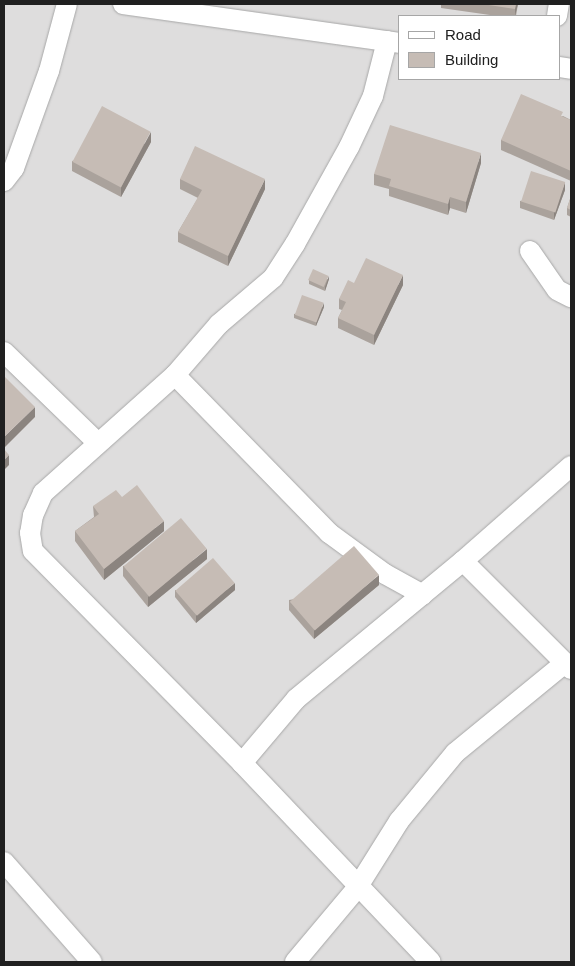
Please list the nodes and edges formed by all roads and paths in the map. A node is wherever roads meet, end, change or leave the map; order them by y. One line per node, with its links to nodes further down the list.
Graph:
1 (67, 4): 4 (street)
2 (123, 4): 3 (street)
3 (393, 42): 8 (street)
4 (4, 181)
5 (530, 251): 6 (street)
6 (571, 297)
7 (4, 352): 9 (street)
8 (175, 374): 9 (street); 12 (street)
9 (98, 443): 14 (street)
10 (571, 466): 11 (street)
11 (463, 561): 12 (street); 13 (street)
12 (423, 595): 14 (street)
13 (568, 666): 16 (street)
14 (242, 763): 16 (street)
15 (4, 862): 17 (street)
16 (357, 888): 18 (street); 19 (street)
17 (92, 962)
18 (295, 962)
19 (431, 962)

